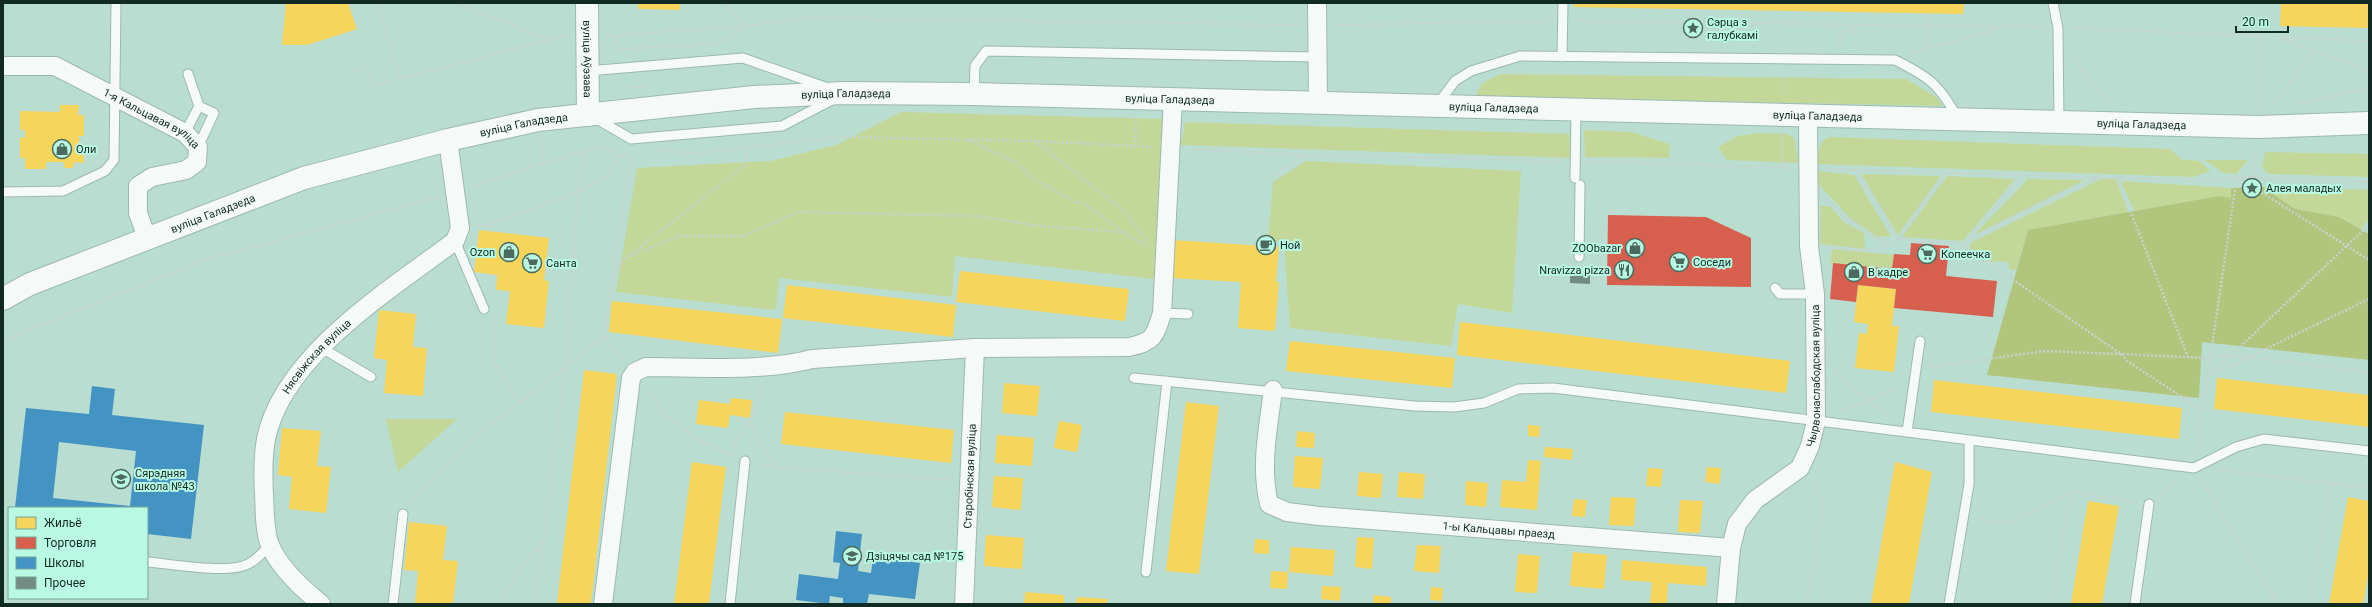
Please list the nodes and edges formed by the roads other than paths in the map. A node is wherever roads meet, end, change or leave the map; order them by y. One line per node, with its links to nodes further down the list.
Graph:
1 (116, 3): 13 (lane)
2 (587, 3): 9 (main road, вуліца Аўэзава)
3 (1317, 3): 6 (street)
4 (1563, 3): 7 (lane)
5 (2053, 3): 22 (lane)
6 (1318, 57): 12 (lane); 15 (street)
7 (1562, 57): 17 (lane); 21 (lane)
8 (3, 66): 13 (street, 1-я Кальцавая вуліца)
9 (587, 71): 11 (lane); 19 (main road, вуліца Аўэзава)
10 (188, 74): 16 (lane)
11 (843, 93): 12 (main road, вуліца Галадзеда); 19 (main road, вуліца Галадзеда); 19 (lane)
12 (974, 94): 14 (main road, вуліца Галадзеда)
13 (114, 97): 24 (street, 1-я Кальцавая вуліца); 27 (lane)
14 (1173, 99): 15 (main road, вуліца Галадзеда); 35 (street)
15 (1318, 103): 17 (main road, вуліца Галадзеда)
16 (199, 106): 24 (lane); 26 (lane)
17 (1436, 107): 18 (main road, вуліца Галадзеда)
18 (1576, 110): 20 (main road, вуліца Галадзеда); 30 (lane)
19 (588, 115): 25 (main road, вуліца Галадзеда)
20 (1808, 116): 21 (main road, вуліца Галадзеда); 32 (street, Чырвонаслабодская вуліца)
21 (1959, 119): 22 (main road, вуліца Галадзеда)
22 (2059, 122): 23 (main road, вуліца Галадзеда)
23 (2369, 123)
24 (185, 133): 26 (street, 1-я Кальцавая вуліца)
25 (448, 140): 28 (street); 29 (main road, вуліца Галадзеда)
26 (198, 147): 29 (street, 1-я Кальцавая вуліца)
27 (3, 192)
28 (458, 235): 34 (lane); 38 (street, Нясвіжская вуліца)
29 (147, 238): 33 (main road, вуліца Галадзеда)
30 (1579, 257)
31 (1775, 288): 32 (lane)
32 (1815, 294): 44 (street, Чырвонаслабодская вуліца)
33 (3, 299)
34 (484, 309)
35 (1162, 312): 36 (lane); 39 (street)
36 (1188, 314)
37 (1920, 341): 45 (lane)
38 (320, 347): 40 (lane); 51 (street, Нясвіжская вуліца)
39 (975, 348): 57 (street); 59 (street, Старобінская вуліца)
40 (371, 377)
41 (1134, 378): 42 (lane)
42 (1167, 381): 43 (lane); 54 (lane)
43 (1273, 390): 44 (lane); 52 (street, 1-ы Кальцавы праезд)
44 (1816, 421): 45 (lane); 52 (street, Чырвонаслабодская вуліца)
45 (1907, 432): 46 (lane)
46 (1969, 440): 47 (lane); 61 (lane)
47 (2369, 451)
48 (745, 461): 58 (lane)
49 (2149, 504): 62 (lane)
50 (403, 514): 56 (lane)
51 (270, 545): 53 (lane); 55 (street, Нясвіжская вуліца)
52 (1731, 548): 60 (street)
53 (148, 562)
54 (1146, 572)
55 (321, 604)
56 (393, 604)
57 (603, 604)
58 (730, 604)
59 (964, 604)
60 (1726, 604)
61 (1949, 604)
62 (2135, 604)

